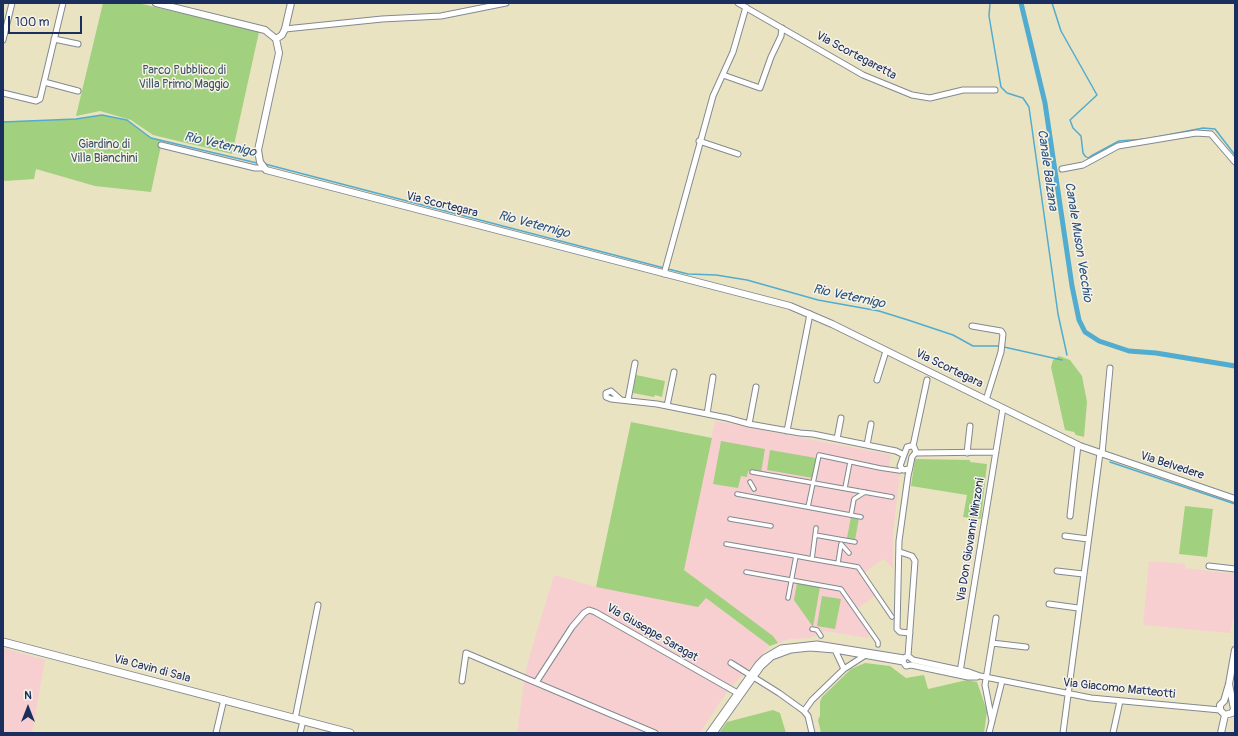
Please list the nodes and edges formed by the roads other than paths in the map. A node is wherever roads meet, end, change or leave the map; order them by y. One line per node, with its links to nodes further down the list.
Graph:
1 (12, 3): 12 (street)
2 (63, 3): 10 (street)
3 (156, 3): 11 (street)
4 (291, 3): 9 (street)
5 (506, 3): 9 (street)
6 (738, 3): 7 (street, Via Scortegaretta)
7 (746, 7): 8 (street, Via Scortegaretta); 14 (street)
8 (782, 28): 14 (street); 16 (street, Via Scortegaretta)
9 (285, 29): 11 (street)
10 (54, 39): 13 (street); 15 (street)
11 (276, 39): 23 (street)
12 (3, 40)
13 (78, 44)
14 (723, 75): 19 (street)
15 (44, 82): 17 (street); 18 (street)
16 (995, 90)
17 (78, 91)
18 (3, 93)
19 (700, 142): 21 (street); 25 (street)
20 (161, 145): 23 (street, Via Scortegara)
21 (738, 154)
22 (1235, 162): 24 (street)
23 (261, 164): 25 (street, Via Scortegara)
24 (1062, 169)
25 (664, 274): 26 (street, Via Scortegara)
26 (810, 314): 28 (street, Via Scortegara); 46 (street)
27 (972, 326): 38 (street)
28 (886, 351): 33 (street); 38 (street, Via Scortegara)
29 (635, 363): 37 (street)
30 (1110, 368): 56 (street)
31 (674, 372): 39 (street)
32 (713, 377): 41 (street)
33 (877, 380)
34 (927, 380): 50 (street)
35 (756, 387): 43 (street)
36 (620, 399): 37 (street)
37 (628, 400): 39 (street)
38 (986, 400): 40 (street, Via Scortegara)
39 (667, 406): 41 (street)
40 (1003, 408): 49 (street, Via Scortegara); 53 (street, Via Don Giovanni Minzoni)
41 (707, 414): 43 (street)
42 (841, 418): 47 (street)
43 (749, 424): 46 (street)
44 (871, 424): 48 (street)
45 (970, 426): 55 (street)
46 (787, 431): 47 (street)
47 (837, 439): 48 (street)
48 (867, 445): 52 (street)
49 (1078, 445): 56 (street, Via Scortegara); 73 (street)
50 (913, 446): 51 (street); 54 (street)
51 (906, 449): 52 (street); 57 (street)
52 (896, 451): 57 (street)
53 (996, 452): 55 (street); 113 (street, Via Don Giovanni Minzoni)
54 (915, 453): 55 (street); 59 (street)
55 (967, 453)
56 (1101, 453): 70 (street, Via Belvedere); 80 (street)
57 (904, 455): 60 (street)
58 (850, 462): 60 (street); 64 (street); 65 (street)
59 (910, 469): 60 (street); 62 (street)
60 (902, 470): 62 (street)
61 (752, 472): 64 (street)
62 (908, 476): 83 (street)
63 (750, 482): 66 (street)
64 (812, 483): 65 (street); 71 (street)
65 (845, 488): 67 (street)
66 (754, 489)
67 (865, 492): 69 (street); 72 (street)
68 (737, 494): 71 (street)
69 (892, 497)
70 (1235, 498)
71 (808, 507): 72 (street)
72 (851, 515): 74 (street)
73 (1070, 516)
74 (861, 517)
75 (730, 519): 76 (street)
76 (771, 526)
77 (816, 528): 78 (street)
78 (815, 535): 81 (street); 86 (street)
79 (1065, 536): 80 (street)
80 (1088, 539): 92 (street)
81 (856, 542)
82 (726, 544): 85 (street)
83 (900, 552): 101 (street); 101 (street)
84 (849, 554): 87 (street)
85 (796, 556): 86 (street); 93 (street)
86 (812, 559): 87 (street)
87 (838, 563): 98 (street)
88 (1208, 566): 89 (street)
89 (1235, 569)
90 (1056, 571): 92 (street)
91 (746, 572): 93 (street)
92 (1083, 574): 97 (street)
93 (791, 580): 94 (street); 105 (street)
94 (788, 598)
95 (1049, 604): 97 (street)
96 (318, 606): 128 (street)
97 (1078, 608): 121 (street)
98 (892, 617)
99 (996, 618): 104 (street)
100 (812, 629): 102 (street)
101 (910, 633): 110 (street)
102 (821, 636)
103 (3, 642): 122 (main road, Via Cavin di Sala)
104 (992, 643): 106 (street); 115 (street)
105 (878, 645)
106 (1026, 647)
107 (835, 650): 109 (street, Via Giacomo Matteotti); 112 (street); 114 (street, Via Giacomo Matteotti)
108 (1235, 650): 119 (street)
109 (865, 655): 110 (street, Via Giacomo Matteotti); 112 (street)
110 (908, 660): 113 (street, Via Giacomo Matteotti); 114 (street, Via Giacomo Matteotti)
111 (731, 663): 114 (street)
112 (844, 669): 126 (street)
113 (960, 672): 115 (street, Via Giacomo Matteotti)
114 (751, 675): 120 (street, Via Giacomo Matteotti); 126 (street)
115 (983, 677): 118 (street, Via Giacomo Matteotti); 130 (street)
116 (462, 681): 117 (street)
117 (536, 681): 120 (street, Via Giuseppe Saragat); 134 (street)
118 (1002, 681): 121 (street, Via Giacomo Matteotti); 130 (street)
119 (1230, 684): 124 (street); 125 (street)
120 (739, 694): 135 (street, Via Giacomo Matteotti); 136 (street, Via Giacomo Matteotti)
121 (1067, 695): 123 (street, Via Giacomo Matteotti); 139 (street)
122 (224, 699): 128 (main road, Via Cavin di Sala); 131 (street)
123 (1120, 701): 125 (street, Via Giacomo Matteotti); 140 (street)
124 (1234, 705): 125 (street); 127 (street)
125 (1222, 708): 127 (street); 141 (street)
126 (804, 711): 137 (street)
127 (1233, 713)
128 (296, 719): 129 (main road, Via Cavin di Sala)
129 (303, 721): 132 (street); 133 (main road, Via Cavin di Sala)
130 (992, 721): 138 (street)
131 (216, 733)
132 (300, 733)
133 (350, 733)
134 (655, 733)
135 (709, 733)
136 (714, 733)
137 (812, 733)
138 (989, 733)
139 (1063, 733)
140 (1114, 733)
141 (1222, 733)

